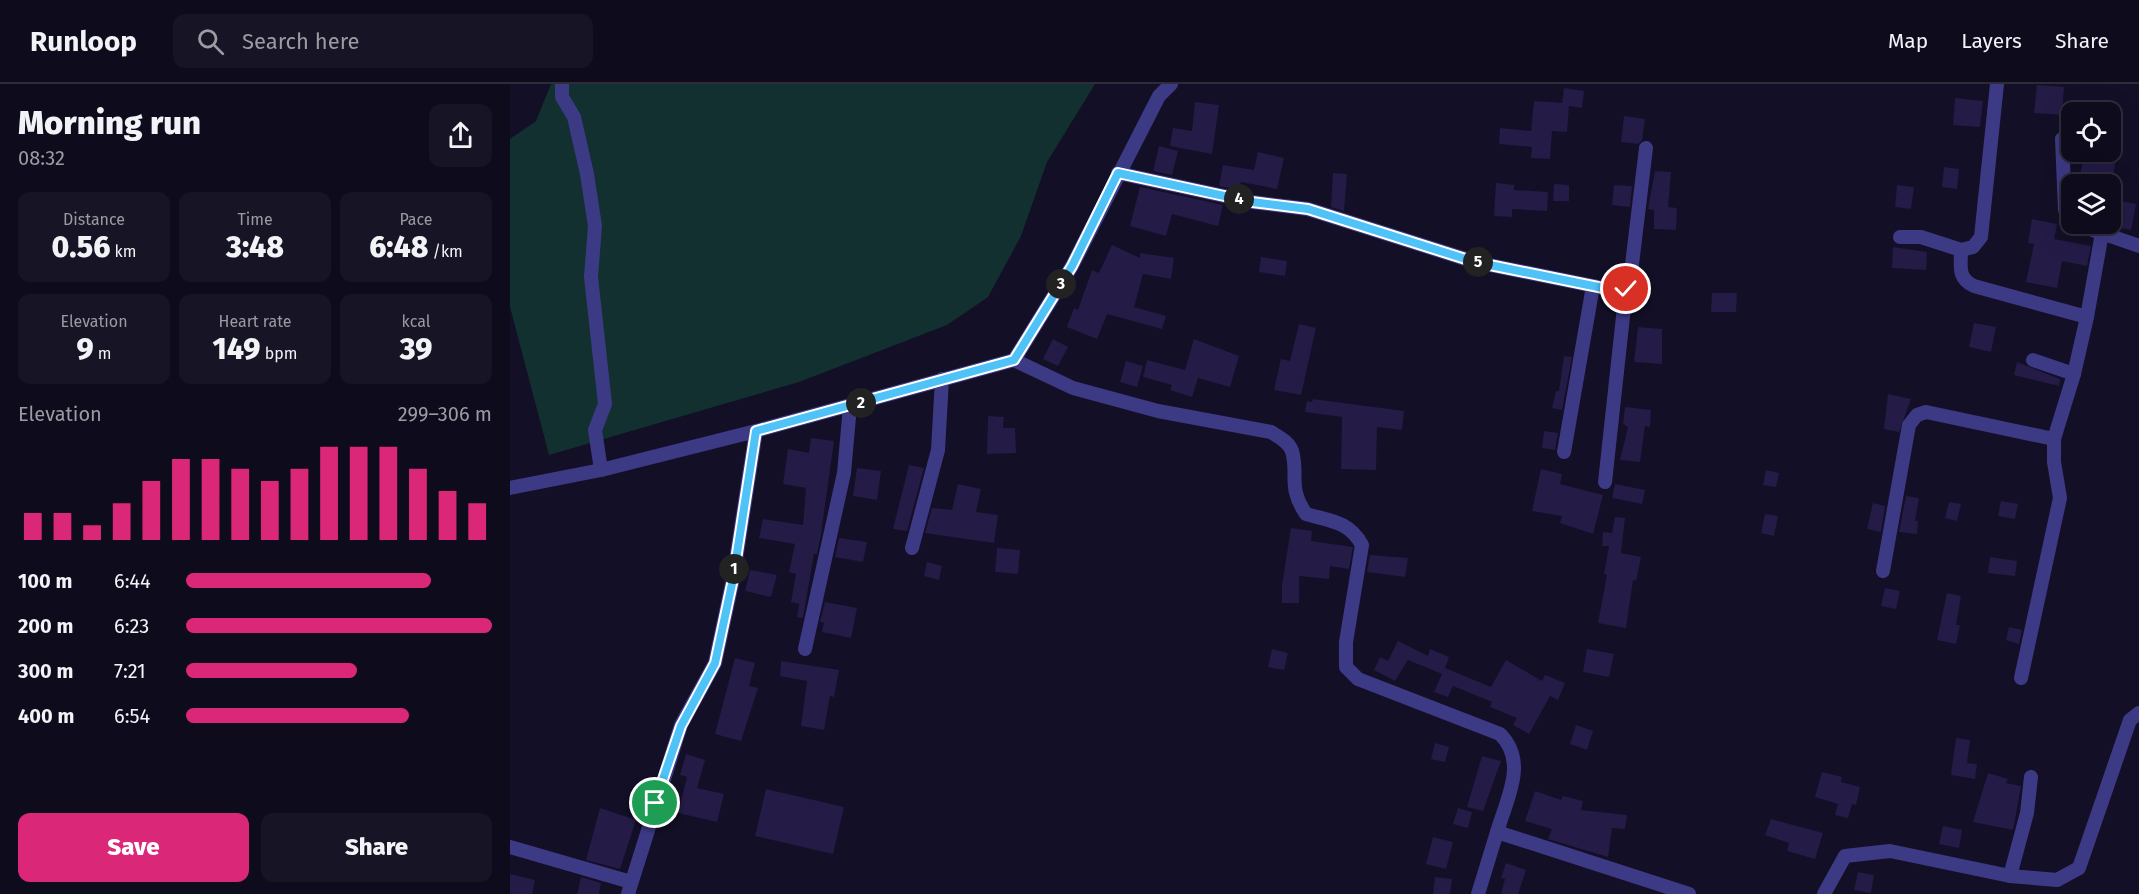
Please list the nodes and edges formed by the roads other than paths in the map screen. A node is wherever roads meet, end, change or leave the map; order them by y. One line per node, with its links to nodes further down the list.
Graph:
1 (562, 84): 22 (street)
2 (1171, 84): 5 (street)
3 (1997, 84): 10 (street)
4 (1646, 148): 12 (street)
5 (1118, 173): 11 (street); 14 (street)
6 (2102, 234): 13 (street)
7 (2105, 234): 9 (street)
8 (1900, 237): 10 (street)
9 (2139, 246)
10 (1961, 250): 13 (street)
11 (1593, 286): 12 (street); 21 (street)
12 (1626, 289): 23 (street)
13 (2087, 317): 16 (street)
14 (1014, 360): 17 (street); 31 (street)
15 (2033, 360): 16 (street)
16 (2074, 374): 20 (street)
17 (942, 379): 18 (street); 25 (street)
18 (850, 406): 19 (street); 27 (street)
19 (756, 431): 22 (street); 34 (street)
20 (2054, 439): 26 (street); 28 (street)
21 (1564, 452)
22 (601, 470): 24 (street)
23 (1605, 482)
24 (510, 488)
25 (912, 548)
26 (1884, 571)
27 (805, 650)
28 (2021, 678)
29 (2139, 713): 33 (street)
30 (2031, 777): 33 (street)
31 (1497, 832): 35 (street); 36 (street)
32 (510, 847): 34 (street)
33 (2010, 876): 37 (street)
34 (629, 888)
35 (1478, 894)
36 (1689, 894)
37 (1824, 894)

